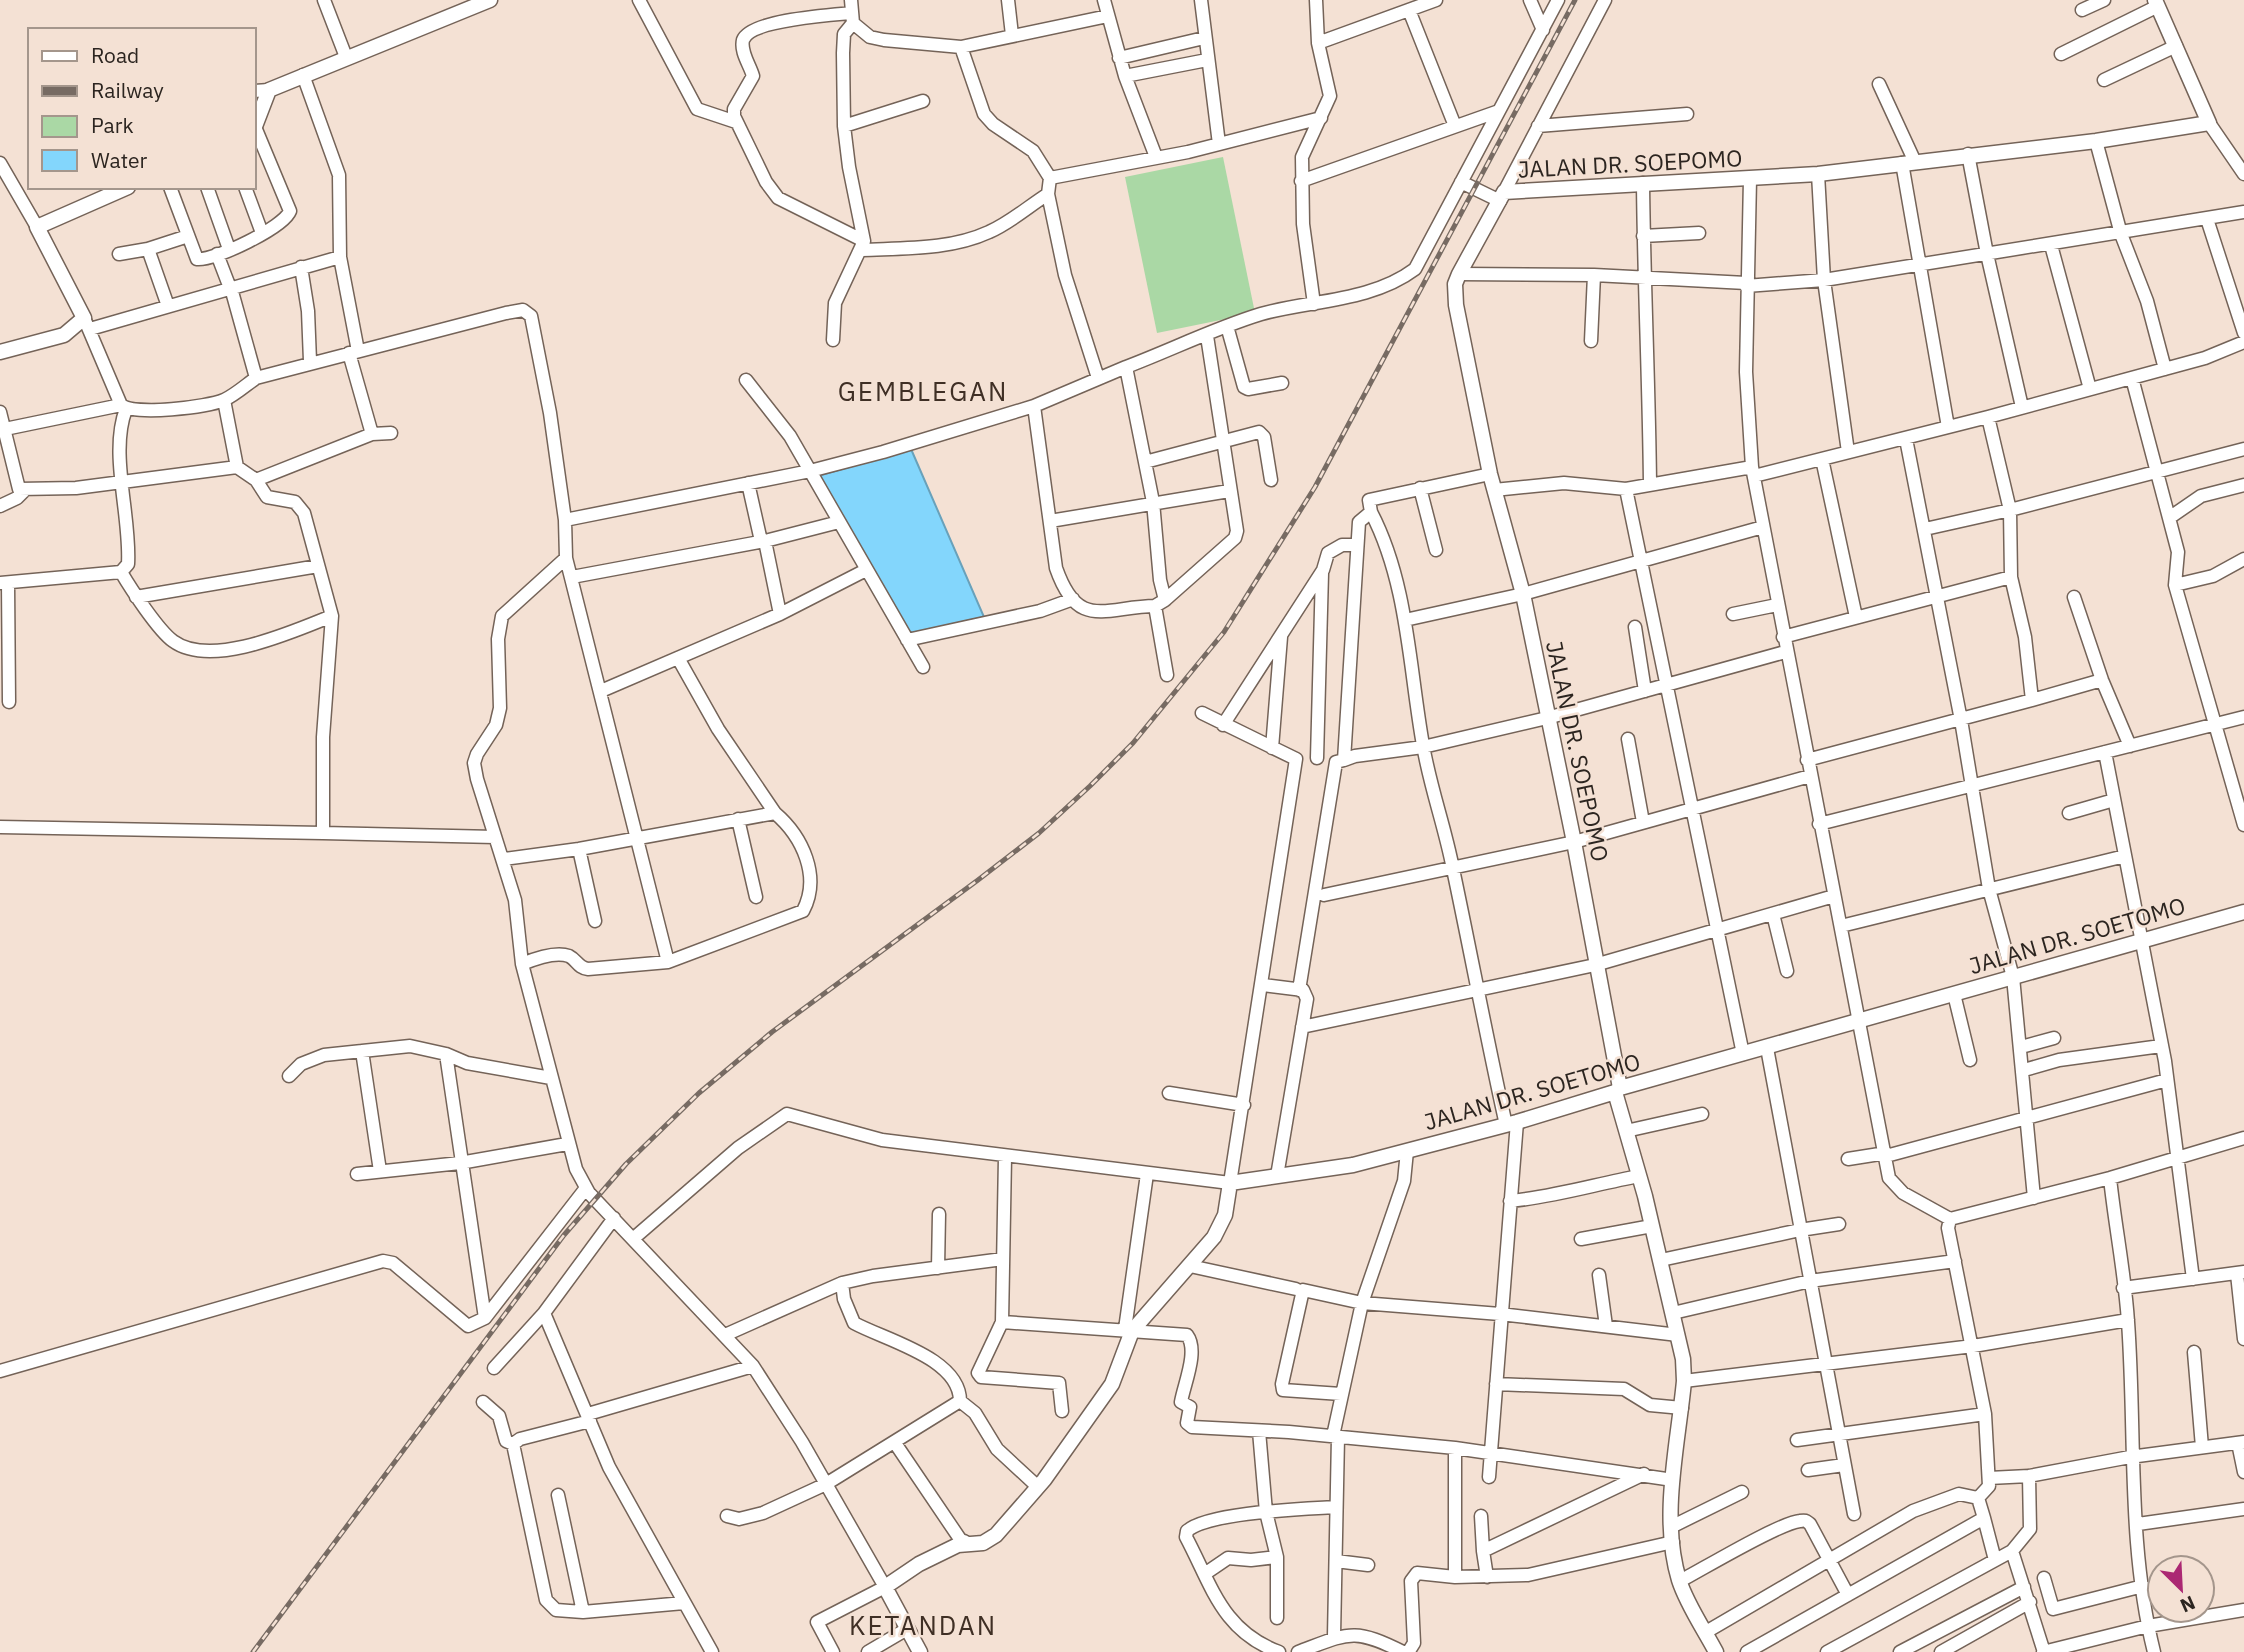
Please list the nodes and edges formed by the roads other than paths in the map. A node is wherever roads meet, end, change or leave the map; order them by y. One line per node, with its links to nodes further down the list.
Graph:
1 (324, 0): 25 (street)
2 (490, 0): 25 (street)
3 (639, 0): 38 (street)
4 (1008, 0): 19 (street)
5 (1104, 0): 17 (street)
6 (1201, 0): 20 (street)
7 (1316, 0): 21 (street)
8 (1436, 0): 14 (street)
9 (1530, 0): 18 (street)
10 (1558, 0): 18 (street)
11 (1605, 0): 41 (street)
12 (2104, 0): 15 (street)
13 (2157, 3): 22 (street); 24 (street)
14 (1409, 10): 21 (street); 40 (street)
15 (2082, 10)
16 (852, 12): 23 (street); 38 (street); 42 (street)
17 (1108, 16): 19 (street); 26 (street)
18 (1543, 30): 34 (street)
19 (1012, 35): 23 (street)
20 (1204, 38): 26 (street); 27 (street)
21 (1318, 43): 36 (street)
22 (2176, 46): 30 (street); 39 (street)
23 (961, 47): 52 (street)
24 (2062, 54)
25 (346, 57): 28 (street)
26 (1119, 58): 29 (street)
27 (1207, 60): 29 (street); 45 (street)
28 (303, 75): 32 (street); 77 (street)
29 (1125, 76): 47 (street)
30 (2105, 80)
31 (1879, 84): 48 (street)
32 (261, 90): 37 (street)
33 (923, 101): 42 (street)
34 (1499, 111): 40 (street); 55 (street)
35 (1687, 114): 41 (street)
36 (1321, 118): 45 (street); 54 (street)
37 (256, 122)
38 (736, 122): 72 (street)
39 (2210, 124): 44 (street, JALAN DR. SOEPOMO); 51 (street)
40 (1455, 126): 54 (street)
41 (1538, 126): 62 (street)
42 (845, 127): 72 (street)
43 (256, 130): 66 (street)
44 (2096, 141): 46 (street, JALAN DR. SOEPOMO); 68 (street)
45 (1219, 144): 47 (street)
46 (1968, 154): 48 (street, JALAN DR. SOEPOMO); 76 (street)
47 (1156, 157): 52 (street)
48 (1909, 162): 50 (street, JALAN DR. SOEPOMO); 78 (street)
49 (0, 163): 65 (street)
50 (1818, 174): 53 (street, JALAN DR. SOEPOMO); 83 (street)
51 (2244, 174)
52 (1050, 178): 61 (street)
53 (1750, 179): 56 (street, JALAN DR. SOEPOMO); 84 (street)
54 (1301, 181): 86 (street)
55 (1461, 182): 62 (street); 86 (street)
56 (1643, 183): 62 (street, JALAN DR. SOEPOMO); 70 (street)
57 (123, 189): 65 (street)
58 (171, 189): 69 (street)
59 (207, 189): 74 (street)
60 (246, 189): 66 (street)
61 (1048, 194): 72 (street); 101 (street)
62 (1502, 196): 80 (street, JALAN DR. SOEPOMO)
63 (2244, 212): 64 (street)
64 (2207, 219): 68 (street); 90 (street)
65 (37, 227): 89 (street)
66 (261, 233): 74 (street)
67 (1699, 233): 70 (street)
68 (2121, 234): 71 (street); 99 (street)
69 (188, 236): 73 (street); 74 (street)
70 (1643, 236): 82 (street)
71 (2051, 245): 76 (street); 105 (street)
72 (863, 246): 92 (street)
73 (148, 249): 75 (street); 87 (street)
74 (223, 252): 85 (street)
75 (119, 254)
76 (1987, 254): 78 (street); 109 (street)
77 (340, 257): 79 (street); 96 (street)
78 (1918, 265): 83 (street); 112 (street)
79 (301, 267): 85 (street); 97 (street)
80 (1459, 274): 81 (street); 125 (street, JALAN DR. SOEPOMO)
81 (1594, 275): 82 (street); 93 (street)
82 (1642, 277): 84 (street); 130 (street)
83 (1824, 280): 84 (street); 118 (street)
84 (1746, 285): 123 (street)
85 (231, 288): 87 (street); 100 (street)
86 (1314, 304): 88 (street)
87 (168, 306): 89 (street)
88 (1227, 326): 91 (street); 104 (street)
89 (89, 328): 95 (street); 108 (street)
90 (2244, 333)
91 (1207, 336): 98 (street); 116 (street)
92 (833, 340)
93 (1591, 341)
94 (2244, 342): 99 (street)
95 (0, 352)
96 (354, 352): 97 (street); 114 (street); 142 (street)
97 (310, 361): 100 (street)
98 (1126, 367): 101 (street); 120 (street)
99 (2165, 369): 102 (street)
100 (256, 378): 106 (street)
101 (1098, 378): 107 (street)
102 (2132, 378): 105 (street); 124 (street)
103 (746, 380): 122 (street)
104 (1282, 383)
105 (2090, 389): 109 (street)
106 (223, 400): 108 (street); 121 (street)
107 (1034, 406): 122 (street); 143 (street)
108 (124, 407): 111 (street); 128 (street)
109 (2022, 407): 110 (street)
110 (1987, 417): 112 (street); 139 (street)
111 (2, 422): 134 (street)
112 (1948, 427): 115 (street)
113 (391, 433): 114 (street)
114 (372, 434): 126 (street)
115 (1906, 439): 118 (street); 146 (street)
116 (1222, 442): 120 (street); 127 (street); 136 (street)
117 (2244, 449): 124 (street)
118 (1848, 452): 119 (street)
119 (1822, 459): 123 (street); 171 (street)
120 (1145, 462): 137 (street)
121 (237, 467): 126 (street); 128 (street)
122 (810, 471): 129 (street); 144 (street)
123 (1753, 471): 130 (street); 145 (street)
124 (2158, 472): 139 (street); 141 (street)
125 (1490, 474): 132 (street); 135 (street, JALAN DR. SOEPOMO)
126 (256, 480): 153 (street)
127 (1271, 480)
128 (123, 481): 134 (street); 156 (street)
129 (748, 483): 142 (street); 147 (street)
130 (1650, 484): 133 (street)
131 (2244, 485): 141 (street)
132 (1420, 488): 140 (street); 149 (street)
133 (1626, 489): 135 (street); 152 (street)
134 (25, 490): 138 (street)
135 (1494, 490): 161 (street, JALAN DR. SOEPOMO)
136 (1229, 491): 137 (street); 166 (street)
137 (1153, 502): 143 (street); 166 (street)
138 (0, 506)
139 (2010, 510): 146 (street); 158 (street)
140 (1371, 512): 148 (street); 172 (street)
141 (2169, 518): 160 (street)
142 (565, 520): 150 (street)
143 (1050, 521): 165 (street)
144 (839, 522): 147 (street); 154 (street)
145 (1763, 527): 152 (street); 167 (street)
146 (1925, 528): 162 (street)
147 (763, 541): 157 (street); 168 (street)
148 (1355, 545): 155 (street); 201 (street)
149 (1436, 550)
150 (566, 558): 157 (street); 214 (street)
151 (2244, 558): 160 (street)
152 (1643, 561): 161 (street); 182 (street)
153 (318, 566): 163 (street); 170 (street)
154 (866, 570): 168 (street); 176 (street)
155 (1322, 570): 174 (street); 198 (street)
156 (121, 572): 159 (street); 163 (street)
157 (572, 577): 183 (street)
158 (2011, 577): 162 (street); 185 (street)
159 (4, 583): 186 (street)
160 (2175, 585): 192 (street)
161 (1523, 594): 172 (street); 189 (street, JALAN DR. SOEPOMO)
162 (1938, 595): 171 (street); 190 (street)
163 (136, 597): 170 (street)
164 (2074, 597): 181 (street)
165 (1073, 600): 166 (street); 176 (street)
166 (1160, 603): 180 (street)
167 (1777, 605): 169 (street); 175 (street)
168 (780, 614): 178 (street)
169 (1733, 614)
170 (332, 616): 213 (street)
171 (1856, 617): 175 (street)
172 (1405, 620): 195 (street)
173 (1635, 627): 184 (street)
174 (1281, 635): 191 (street); 196 (street)
175 (1783, 636): 177 (street)
176 (907, 640): 179 (street)
177 (1785, 652): 182 (street); 200 (street)
178 (678, 658): 183 (street); 206 (street)
179 (923, 667)
180 (1167, 675)
181 (2102, 680): 185 (street); 194 (street)
182 (1667, 685): 184 (street); 205 (street)
183 (601, 691): 215 (street)
184 (1645, 691): 189 (street)
185 (2032, 700): 190 (street)
186 (9, 702)
187 (1202, 713): 191 (street)
188 (2244, 717): 192 (street)
189 (1547, 718): 195 (street); 216 (street, JALAN DR. SOEPOMO)
190 (1961, 720): 200 (street); 203 (street)
191 (1223, 725): 196 (street)
192 (2214, 725): 194 (street); 211 (street)
193 (1628, 739): 209 (street)
194 (2130, 746): 197 (street)
195 (1423, 747): 201 (street); 220 (street)
196 (1272, 748): 199 (street)
197 (2105, 752): 203 (street); 204 (street)
198 (1317, 758): 199 (street); 201 (street)
199 (1296, 759): 236 (street)
200 (1807, 760): 202 (street)
201 (1340, 761): 237 (street)
202 (1810, 776): 205 (street); 210 (street)
203 (1971, 785): 210 (street); 221 (street)
204 (2114, 800): 207 (street); 218 (street)
205 (1690, 808): 209 (street); 229 (street)
206 (775, 813): 208 (street); 231 (street)
207 (2069, 813)
208 (738, 819): 215 (street); 224 (street)
209 (1643, 822): 216 (street)
210 (1819, 824): 223 (street)
211 (2244, 825)
212 (0, 827): 213 (street)
213 (323, 833): 214 (street)
214 (495, 837): 219 (street)
215 (637, 839): 217 (street); 231 (street)
216 (1574, 842): 220 (street); 233 (street, JALAN DR. SOEPOMO)
217 (579, 849): 219 (street); 227 (street)
218 (2124, 856): 221 (street); 230 (street)
219 (503, 859): 232 (street)
220 (1453, 867): 222 (street); 238 (street)
221 (1989, 889): 228 (street); 235 (street)
222 (1324, 895)
223 (1834, 896): 226 (street); 228 (street)
224 (756, 897)
225 (2244, 912): 230 (street, JALAN DR. SOETOMO)
226 (1773, 914): 229 (street); 234 (street)
227 (595, 921)
228 (1842, 926): 240 (street)
229 (1717, 930): 233 (street); 248 (street)
230 (2140, 942): 235 (street, JALAN DR. SOETOMO); 243 (street)
231 (668, 961): 232 (street)
232 (522, 964): 252 (street)
233 (1595, 965): 238 (street); 254 (street, JALAN DR. SOEPOMO)
234 (1787, 971)
235 (2013, 977): 239 (street, JALAN DR. SOETOMO); 244 (street)
236 (1264, 985): 237 (street); 256 (street)
237 (1299, 990): 241 (street)
238 (1476, 993): 241 (street); 259 (street)
239 (1954, 994): 240 (street, JALAN DR. SOETOMO); 249 (street)
240 (1860, 1020): 245 (street, JALAN DR. SOETOMO); 264 (street)
241 (1302, 1027): 272 (street)
242 (2054, 1038): 244 (street)
243 (2161, 1046): 250 (street); 253 (street)
244 (2021, 1047): 250 (street)
245 (1767, 1048): 248 (street, JALAN DR. SOETOMO); 284 (street)
246 (362, 1051): 247 (street); 251 (street); 269 (street)
247 (446, 1054): 252 (street); 268 (street)
248 (1743, 1054): 254 (street, JALAN DR. SOETOMO)
249 (1970, 1060)
250 (2024, 1070): 258 (street)
251 (289, 1076)
252 (551, 1078): 262 (street)
253 (2167, 1080): 258 (street); 266 (street)
254 (1618, 1090): 259 (street, JALAN DR. SOETOMO); 260 (street, JALAN DR. SOEPOMO)
255 (1169, 1093): 256 (street)
256 (1244, 1105): 275 (street)
257 (1702, 1114): 260 (street)
258 (2025, 1117): 264 (street); 277 (street)
259 (1511, 1123): 263 (street, JALAN DR. SOETOMO); 278 (street)
260 (1626, 1131): 273 (street, JALAN DR. SOEPOMO)
261 (2244, 1138): 266 (street)
262 (567, 1144): 268 (street); 276 (street)
263 (1407, 1151): 272 (street, JALAN DR. SOETOMO); 299 (street)
264 (1886, 1154): 267 (street); 281 (street)
265 (1005, 1157): 271 (street); 285 (street); 287 (street)
266 (2179, 1157): 274 (street); 294 (street)
267 (1848, 1158)
268 (460, 1163): 269 (street); 303 (street)
269 (380, 1171): 270 (street)
270 (357, 1174)
271 (1147, 1174): 275 (street); 307 (street)
272 (1277, 1176): 275 (street, JALAN DR. SOETOMO)
273 (1639, 1176): 278 (street); 283 (street, JALAN DR. SOEPOMO)
274 (2110, 1178): 277 (street); 297 (street)
275 (1230, 1183): 290 (street)
276 (586, 1188): 280 (street); 303 (street)
277 (2034, 1198): 281 (street)
278 (1510, 1200): 302 (street)
279 (939, 1214): 291 (street)
280 (614, 1218): 285 (street); 301 (street)
281 (1950, 1219): 289 (street)
282 (1839, 1224): 284 (street)
283 (1652, 1226): 286 (street); 288 (street, JALAN DR. SOEPOMO)
284 (1800, 1230): 288 (street); 295 (street)
285 (634, 1238): 308 (street)
286 (1581, 1239)
287 (1003, 1259): 291 (street); 305 (street)
288 (1661, 1260): 300 (street, JALAN DR. SOEPOMO)
289 (1955, 1261): 295 (street); 311 (street)
290 (1190, 1266): 298 (street); 307 (street)
291 (938, 1268): 296 (street)
292 (2240, 1273): 294 (street); 310 (street)
293 (1599, 1275): 306 (street)
294 (2193, 1279): 297 (street)
295 (1811, 1281): 300 (street); 313 (street)
296 (842, 1283): 308 (street); 320 (street)
297 (2123, 1288): 304 (street)
298 (1296, 1289)
299 (1362, 1303): 302 (street); 319 (street); 319 (street)
300 (1673, 1312): 309 (street, JALAN DR. SOEPOMO)
301 (544, 1313): 315 (street); 325 (street)
302 (1500, 1314): 306 (street); 318 (street)
303 (485, 1318): 316 (street)
304 (2128, 1320): 311 (street); 336 (street)
305 (1002, 1322): 307 (street); 323 (street)
306 (1606, 1326): 309 (street)
307 (1129, 1330): 326 (street); 346 (street)
308 (725, 1335): 314 (street)
309 (1678, 1335): 317 (street, JALAN DR. SOEPOMO)
310 (2244, 1339)
311 (1973, 1346): 313 (street); 324 (street)
312 (2194, 1352): 333 (street)
313 (1825, 1364): 317 (street); 328 (street)
314 (753, 1366): 325 (street); 345 (street)
315 (494, 1368)
316 (0, 1371)
317 (1684, 1381): 322 (street, JALAN DR. SOEPOMO)
318 (1496, 1384): 322 (street); 335 (street)
319 (1341, 1394): 327 (street)
320 (960, 1401): 331 (street); 346 (street)
321 (483, 1402): 332 (street)
322 (1682, 1408): 344 (street, JALAN DR. SOEPOMO)
323 (1062, 1411)
324 (1985, 1414): 328 (street); 343 (street)
325 (589, 1418): 332 (street); 378 (street)
326 (1259, 1431): 327 (street); 352 (street)
327 (1336, 1436): 334 (street); 350 (street)
328 (1838, 1436): 329 (street); 337 (street)
329 (1797, 1440)
330 (2241, 1442): 333 (street); 339 (street)
331 (895, 1443): 345 (street); 360 (street)
332 (513, 1444): 380 (street)
333 (2202, 1447): 336 (street)
334 (1455, 1448): 335 (street); 369 (street)
335 (1492, 1453): 340 (street); 342 (street)
336 (2130, 1457): 341 (street); 357 (street)
337 (1844, 1465): 338 (street); 353 (street)
338 (1808, 1470)
339 (2244, 1472)
340 (1644, 1474): 344 (street); 361 (street)
341 (2029, 1476): 343 (street); 362 (street)
342 (1489, 1477)
343 (1989, 1478): 349 (street)
344 (1673, 1480): 358 (street, JALAN DR. SOEPOMO)
345 (826, 1485): 354 (street); 374 (street)
346 (1038, 1487): 360 (street)
347 (1742, 1492): 358 (street)
348 (558, 1495): 380 (street)
349 (1978, 1498): 356 (street); 366 (street)
350 (1336, 1507): 352 (street); 365 (street)
351 (2244, 1509): 357 (street)
352 (1266, 1512): 363 (street); 368 (street)
353 (1854, 1514)
354 (727, 1516)
355 (1481, 1516): 361 (street)
356 (1984, 1518): 364 (street); 376 (street)
357 (2138, 1524): 373 (street)
358 (1671, 1527): 359 (street, JALAN DR. SOEPOMO)
359 (1673, 1542): 370 (street); 372 (street, JALAN DR. SOEPOMO)
360 (960, 1544): 374 (street)
361 (1483, 1551): 370 (street)
362 (2012, 1551): 364 (street); 375 (street)
363 (1277, 1557): 368 (street); 381 (street)
364 (1995, 1560): 395 (street)
365 (1336, 1561): 367 (street); 385 (street)
366 (1829, 1561): 372 (street); 376 (street); 384 (street)
367 (1367, 1565)
368 (1206, 1573): 390 (street)
369 (1455, 1577): 370 (street); 392 (street)
370 (1487, 1577)
371 (2044, 1578): 373 (street)
372 (1680, 1581): 384 (street, JALAN DR. SOEPOMO)
373 (2143, 1586): 382 (street)
374 (885, 1587): 383 (street); 387 (street)
375 (2024, 1587): 377 (street); 396 (street)
376 (1848, 1595): 394 (street)
377 (2030, 1602): 397 (street); 398 (street)
378 (684, 1603): 380 (street); 386 (street)
379 (2244, 1610): 382 (street)
380 (583, 1612)
381 (1278, 1618)
382 (2148, 1626): 398 (street); 399 (street)
383 (907, 1629): 388 (street); 389 (street)
384 (1706, 1632): 393 (street, JALAN DR. SOEPOMO)
385 (1334, 1636): 391 (street); 392 (street)
386 (712, 1652)
387 (833, 1652)
388 (867, 1652)
389 (920, 1652)
390 (1279, 1652)
391 (1298, 1652)
392 (1404, 1652)
393 (1716, 1652)
394 (1747, 1652)
395 (1827, 1652)
396 (1900, 1652)
397 (1941, 1652)
398 (2044, 1652)
399 (2154, 1652)

